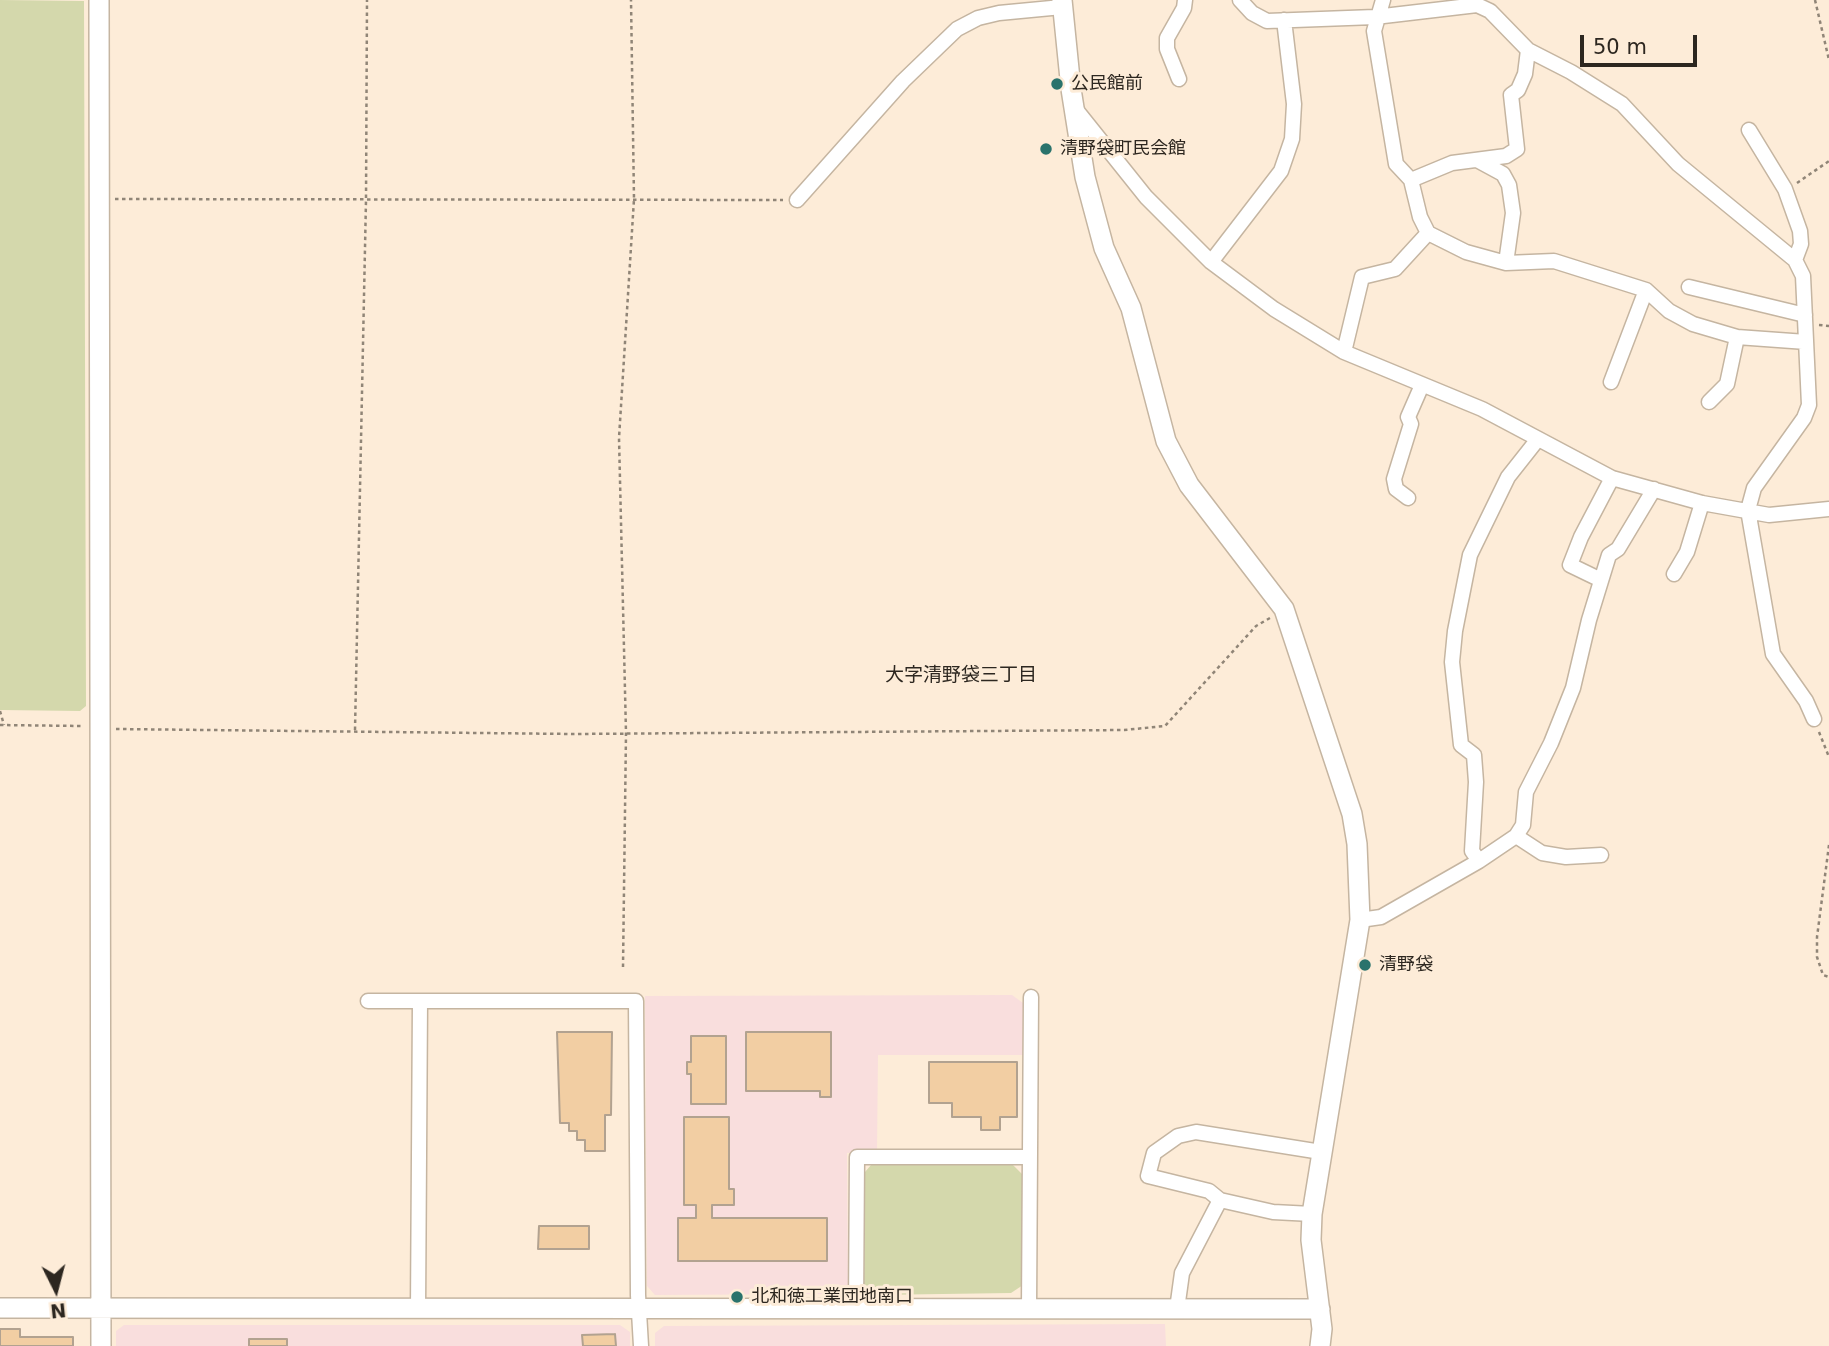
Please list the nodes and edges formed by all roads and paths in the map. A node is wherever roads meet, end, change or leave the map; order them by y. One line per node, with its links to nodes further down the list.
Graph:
1 (99, 0): 20 (street)
2 (367, 0): 22 (path)
3 (631, 0): 21 (path)
4 (1185, 0): 13 (street)
5 (1240, 0): 10 (street)
6 (1383, 0): 9 (street)
7 (1815, 0): 12 (path)
8 (1062, 3): 14 (street); 23 (street)
9 (1376, 17): 10 (street); 11 (street); 18 (street)
10 (1284, 20): 26 (street)
11 (1528, 50): 16 (street); 25 (street)
12 (1829, 60)
13 (1179, 79)
14 (1073, 106): 26 (street); 46 (street)
15 (1749, 130): 19 (street)
16 (1479, 161): 18 (street); 27 (street)
17 (1829, 161): 19 (path)
18 (1411, 180): 24 (street)
19 (1785, 189): 25 (street)
20 (99, 199): 22 (path); 50 (street)
21 (634, 199): 22 (path); 23 (path); 52 (path)
22 (366, 200): 51 (path)
23 (797, 200)
24 (1428, 233): 27 (street); 33 (street)
25 (1795, 260): 30 (street)
26 (1211, 262): 33 (street)
27 (1506, 263): 29 (street)
28 (1689, 287): 30 (street)
29 (1646, 290): 31 (street); 34 (street)
30 (1805, 315): 32 (street)
31 (1737, 337): 32 (street); 36 (street)
32 (1806, 342): 43 (street)
33 (1344, 352): 35 (street)
34 (1611, 382)
35 (1422, 385): 37 (street); 40 (street)
36 (1709, 402)
37 (1538, 439): 38 (street); 57 (street)
38 (1612, 478): 39 (street); 45 (street)
39 (1654, 489): 41 (street); 45 (street)
40 (1408, 498)
41 (1702, 503): 43 (street); 44 (street)
42 (1829, 509): 43 (street)
43 (1748, 510): 48 (street)
44 (1674, 575)
45 (1601, 579): 54 (street)
46 (1284, 609): 52 (path); 58 (street)
47 (0, 710): 49 (path)
48 (1814, 719): 53 (path)
49 (2, 725): 50 (path)
50 (99, 726): 51 (path); 73 (street)
51 (355, 730): 52 (path)
52 (626, 733): 59 (path)
53 (1829, 757)
54 (1516, 836): 56 (street); 57 (street)
55 (1829, 845): 60 (path)
56 (1601, 855)
57 (1479, 861): 58 (street)
58 (1360, 920): 64 (street)
59 (623, 967)
60 (1829, 977)
61 (1031, 997): 65 (street)
62 (368, 1001): 63 (street)
63 (420, 1001): 74 (street); 75 (street)
64 (1321, 1152): 66 (street); 67 (street)
65 (1028, 1157): 69 (street); 70 (street)
66 (1220, 1200): 67 (street); 71 (street)
67 (1312, 1214): 72 (street)
68 (0, 1308): 73 (street)
69 (1029, 1308): 70 (street); 71 (street)
70 (856, 1309): 75 (street)
71 (1177, 1309): 72 (street)
72 (1320, 1309): 78 (street)
73 (101, 1310): 74 (street); 76 (street)
74 (418, 1310): 75 (street)
75 (641, 1310): 77 (street)
76 (102, 1346)
77 (641, 1346)
78 (1320, 1346)

